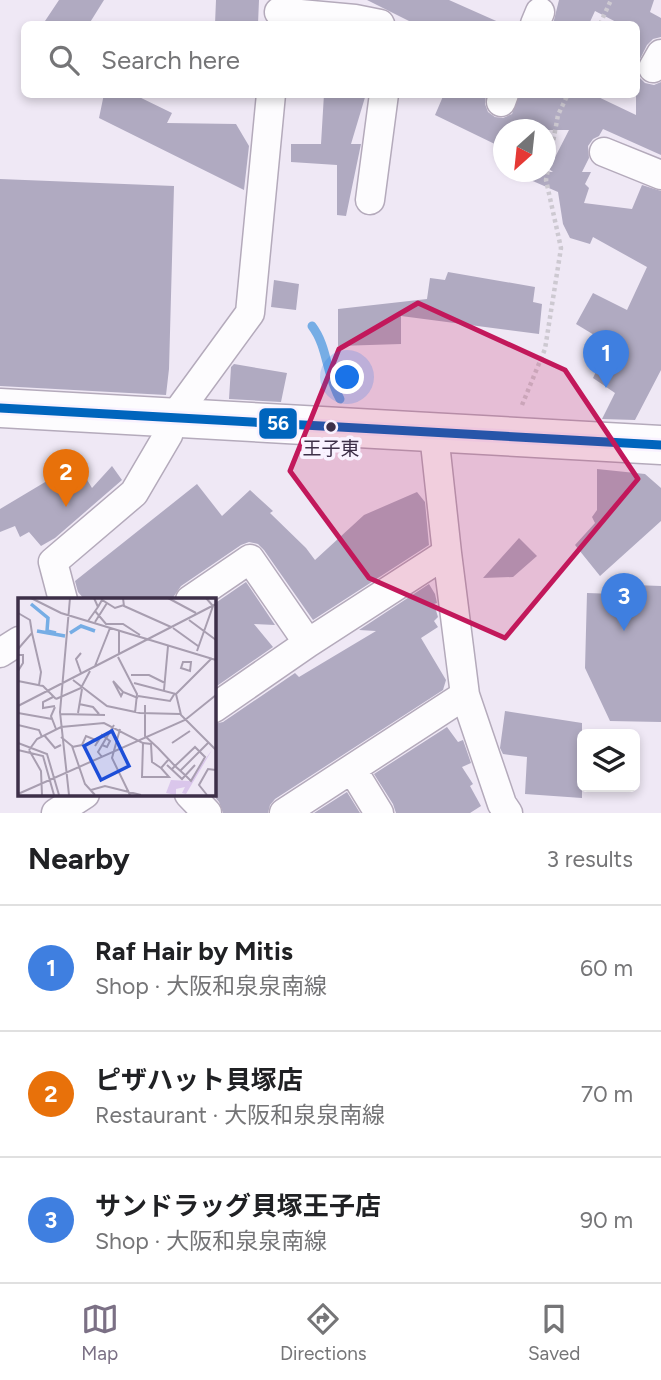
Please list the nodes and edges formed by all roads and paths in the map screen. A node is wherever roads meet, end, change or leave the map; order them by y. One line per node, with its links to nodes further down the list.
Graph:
1 (611, 0): 4 (path)
2 (278, 12): 3 (street)
3 (365, 21)
4 (601, 21)
5 (271, 98): 12 (street)
6 (383, 98): 10 (street)
7 (566, 98): 14 (path)
8 (604, 152): 9 (street)
9 (661, 175)
10 (370, 200)
11 (0, 408): 12 (main road)
12 (174, 417): 13 (main road); 17 (street)
13 (434, 434): 14 (main road); 16 (street)
14 (509, 437): 15 (main road)
15 (661, 445)
16 (447, 553): 20 (street); 22 (street)
17 (63, 598)
18 (193, 598): 20 (street)
19 (18, 642): 21 (street)
20 (308, 643): 23 (street)
21 (0, 653)
22 (465, 695): 24 (street); 31 (street)
23 (215, 707)
24 (352, 769): 29 (street); 30 (street)
25 (82, 796): 27 (street)
26 (191, 796): 28 (street)
27 (56, 813)
28 (207, 813)
29 (284, 813)
30 (379, 813)
31 (508, 813)

